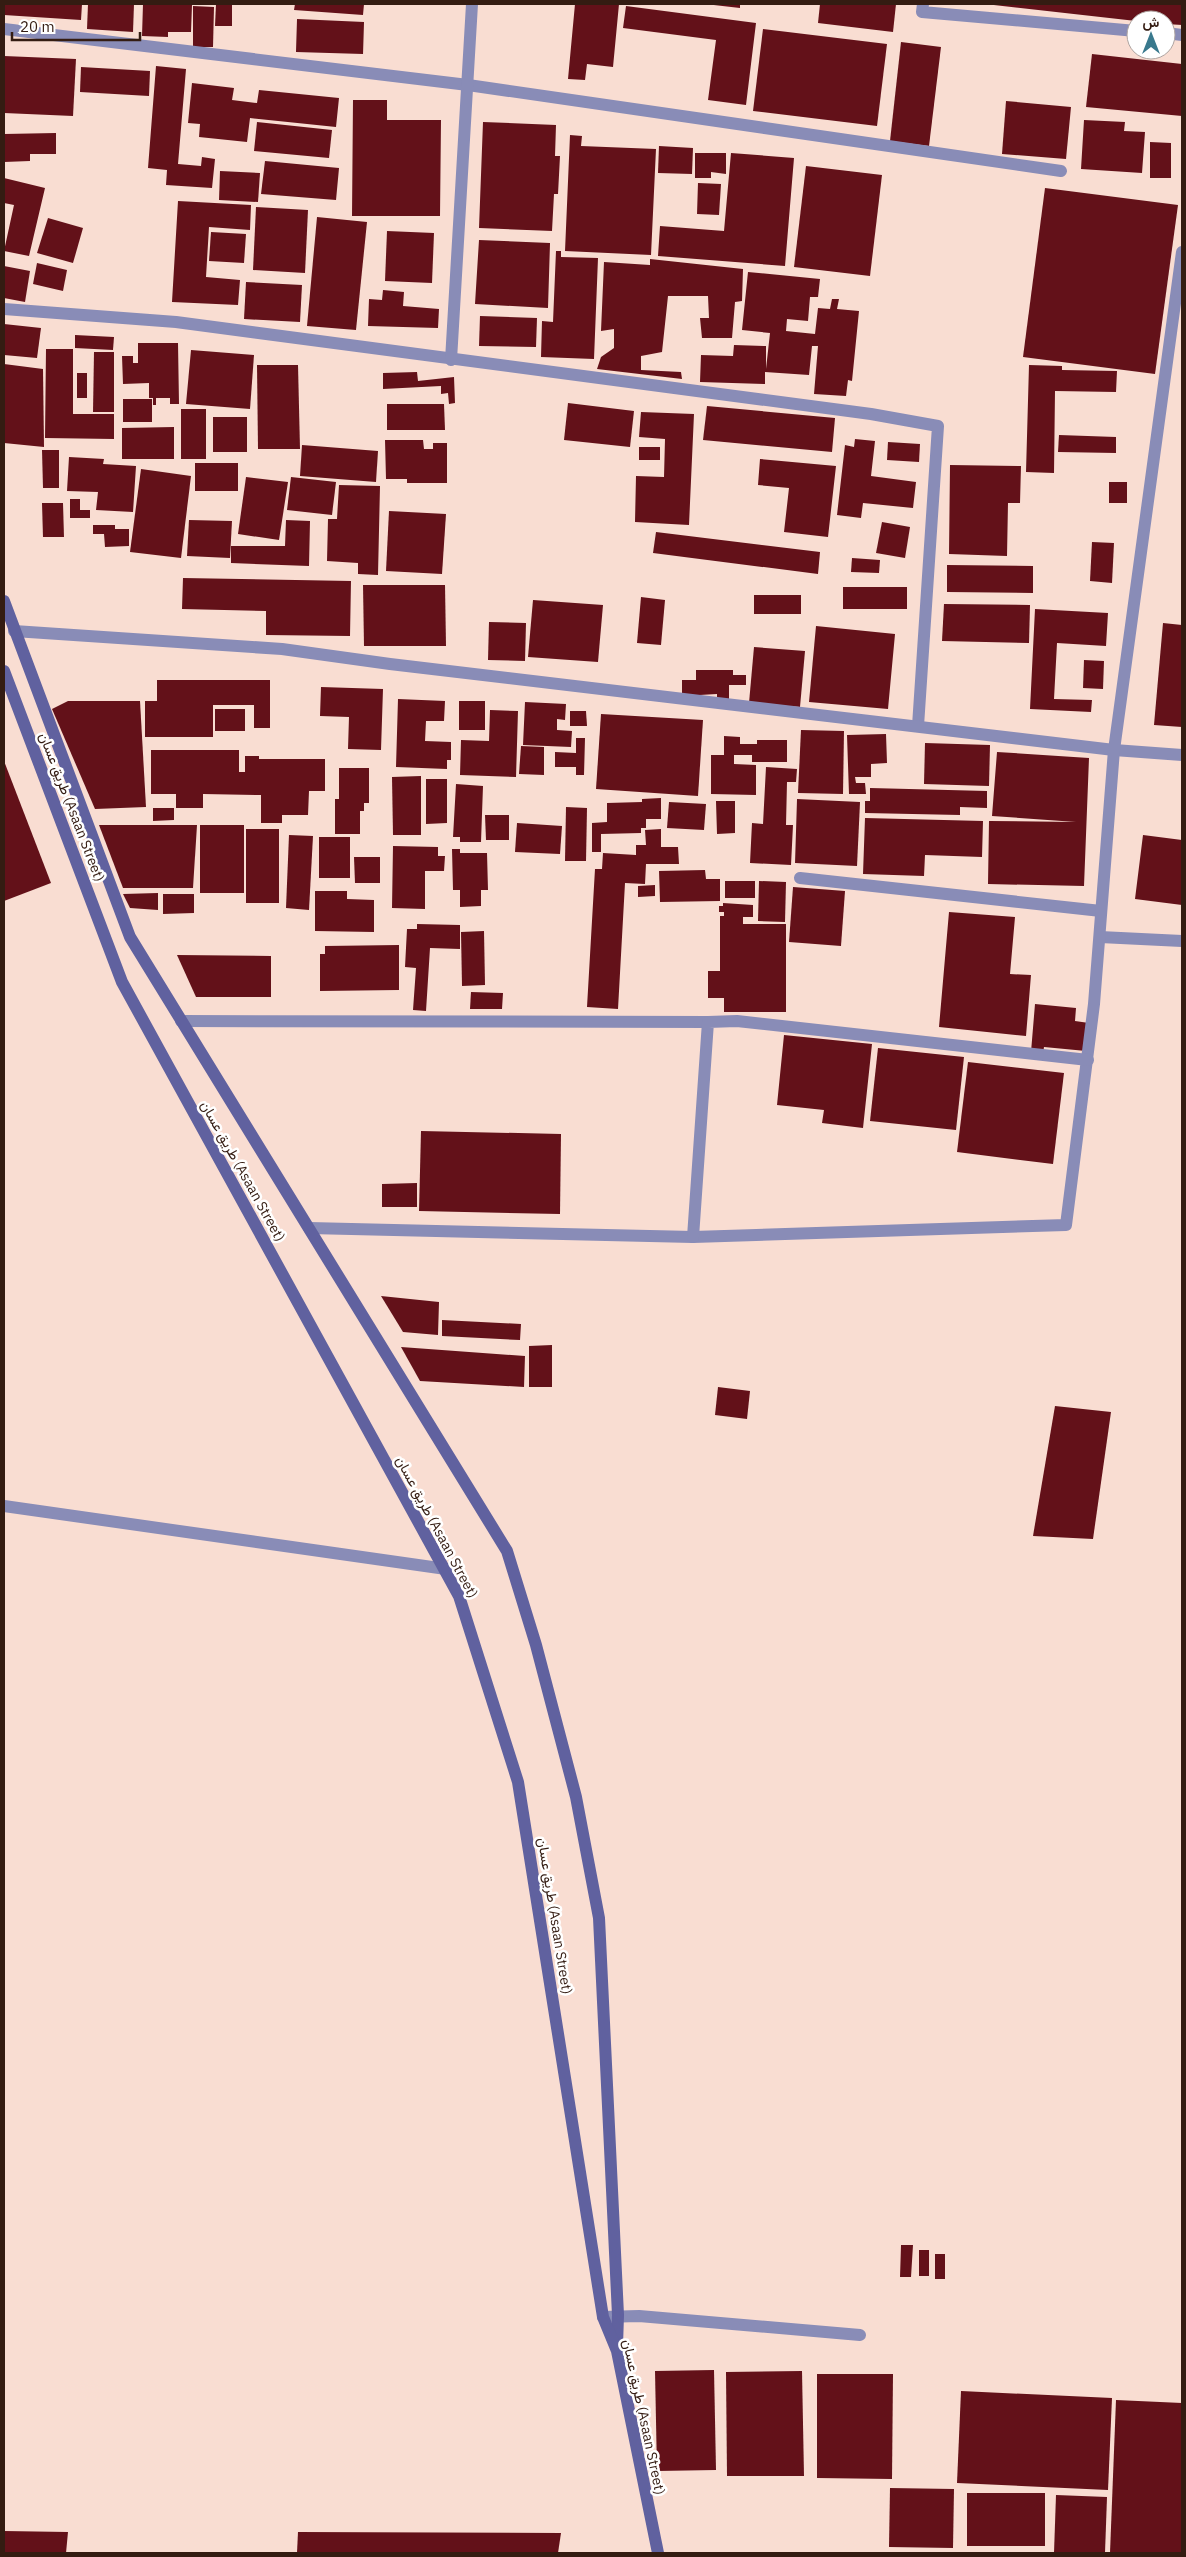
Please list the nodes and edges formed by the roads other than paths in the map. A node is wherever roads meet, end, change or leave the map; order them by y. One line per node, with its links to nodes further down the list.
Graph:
1 (472, 4): 5 (street)
2 (923, 4): 4 (street)
3 (4, 29): 5 (street)
4 (1126, 30)
5 (468, 85): 6 (street); 9 (street)
6 (1061, 171)
7 (1182, 261): 14 (street)
8 (4, 309): 9 (street)
9 (451, 360): 13 (street)
10 (4, 601): 11 (street)
11 (14, 631): 13 (street); 20 (street)
12 (4, 671): 26 (street, طريق عسان (Asaan Street))
13 (918, 726): 14 (street)
14 (1114, 750): 15 (street); 17 (street)
15 (1182, 755)
16 (800, 878): 17 (street)
17 (1101, 911): 18 (street)
18 (1100, 936): 19 (street); 22 (street)
19 (1182, 941)
20 (181, 1021): 21 (street); 23 (street)
21 (708, 1022): 22 (street); 24 (street)
22 (1088, 1060): 24 (street)
23 (309, 1228): 24 (street); 27 (street)
24 (693, 1237)
25 (4, 1506): 26 (street)
26 (446, 1569): 28 (street, طريق عسان (Asaan Street))
27 (618, 2315): 28 (street); 29 (street); 30 (street)
28 (603, 2317): 30 (street, طريق عسان (Asaan Street))
29 (860, 2335)
30 (617, 2351): 31 (street, طريق عسان (Asaan Street))
31 (658, 2553)

